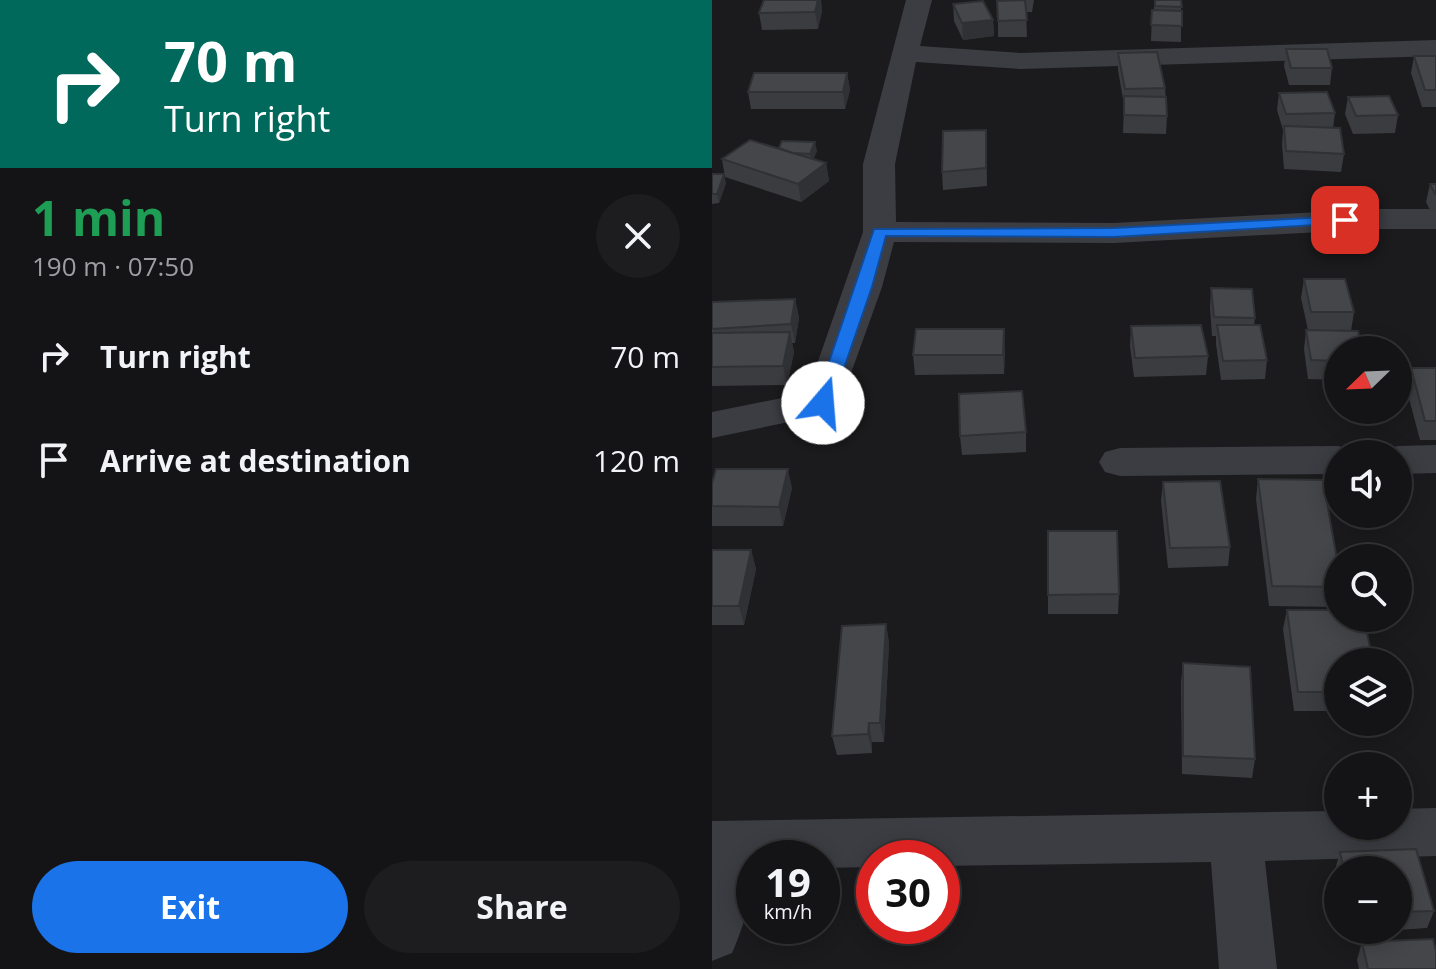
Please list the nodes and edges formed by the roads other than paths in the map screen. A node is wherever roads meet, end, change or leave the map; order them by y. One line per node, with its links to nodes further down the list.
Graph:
1 (919, 0): 3 (street)
2 (1436, 48): 3 (street)
3 (907, 53): 5 (street)
4 (1436, 219): 5 (street)
5 (880, 232): 6 (street)
6 (712, 425)
7 (1436, 459): 9 (street)
8 (1324, 460): 10 (street)
9 (1412, 460)
10 (1120, 462)
11 (1436, 832): 12 (street)
12 (1236, 838): 13 (street); 15 (street)
13 (723, 845): 14 (street)
14 (712, 934)
15 (1248, 969)

